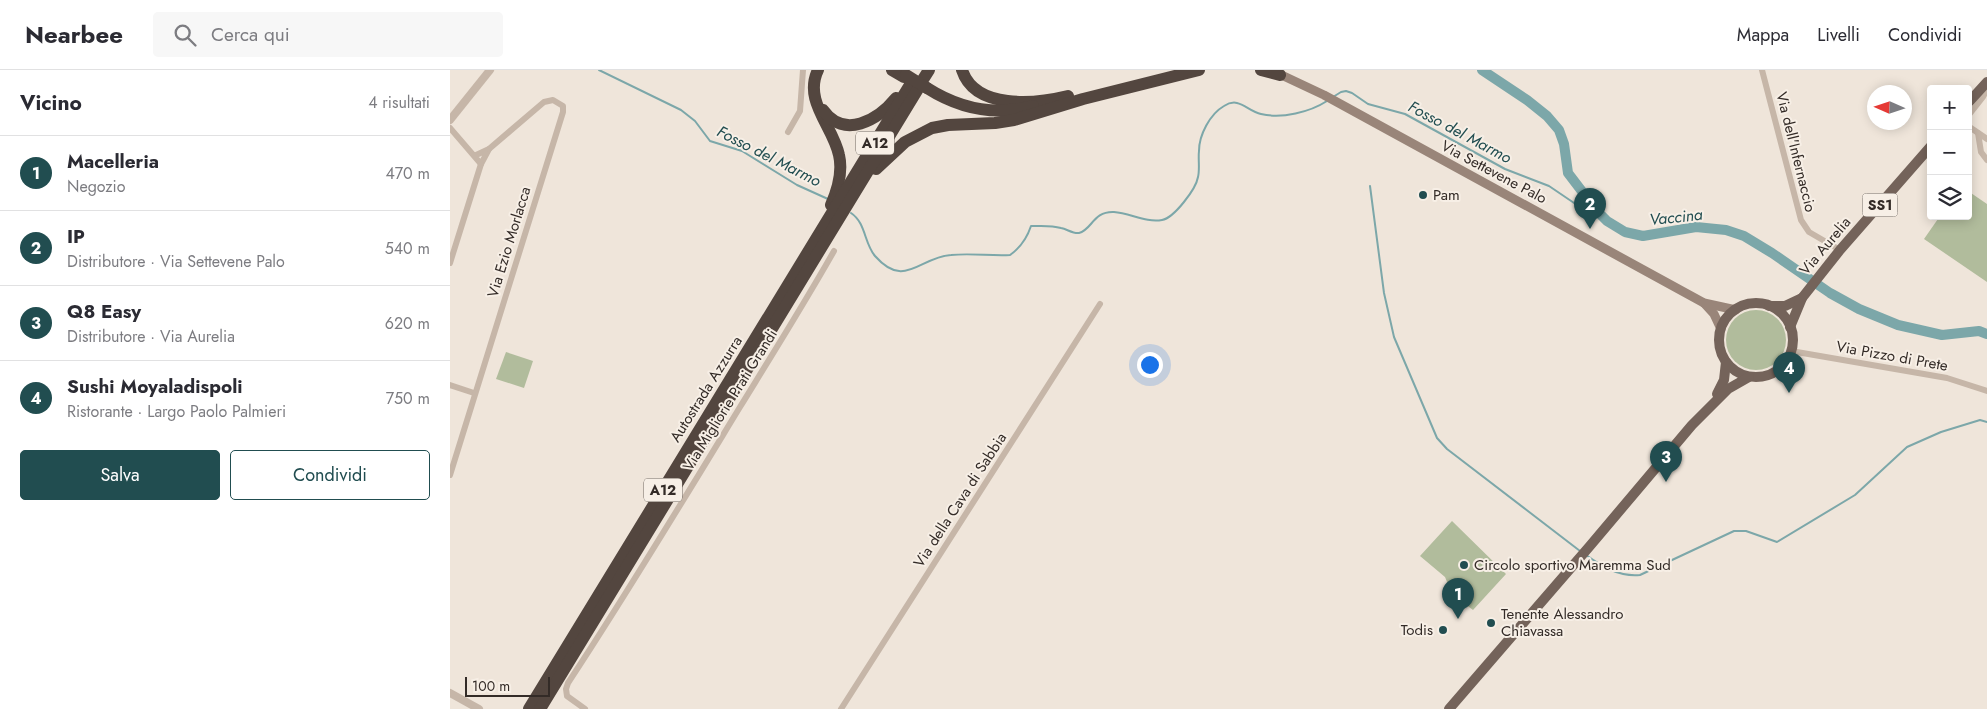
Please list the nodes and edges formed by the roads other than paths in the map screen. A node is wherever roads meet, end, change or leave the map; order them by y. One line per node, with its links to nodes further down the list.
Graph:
1 (490, 70): 18 (street)
2 (803, 70): 21 (street)
3 (820, 70): 11 (highway); 31 (highway)
4 (929, 70): 11 (highway, A12)
5 (962, 70): 14 (highway)
6 (1199, 70): 16 (highway)
7 (1261, 70): 10 (highway)
8 (1762, 70): 32 (street, Via dell'Infernaccio)
9 (1166, 71): 14 (highway)
10 (1275, 73): 37 (main road, Via Settevene Palo)
11 (911, 78): 14 (highway); 16 (highway); 31 (highway, A12)
12 (1987, 82): 15 (main road)
13 (1987, 89): 17 (street)
14 (1057, 98)
15 (1972, 99)
16 (1048, 109): 31 (highway)
17 (1972, 111)
18 (450, 120)
19 (450, 128): 27 (street)
20 (1972, 129): 22 (street)
21 (788, 132)
22 (1978, 133): 23 (street); 29 (street)
23 (1987, 139)
24 (489, 149): 27 (street); 30 (street); 48 (street, Via Ezio Morlacca)
25 (1927, 151): 28 (main road, Via Aurelia / SS1)
26 (1927, 155): 28 (street)
27 (474, 156): 30 (street)
28 (1919, 160): 32 (main road, Via Aurelia / SS1)
29 (1987, 160)
30 (481, 164): 34 (street)
31 (841, 207): 35 (highway); 35 (highway)
32 (1840, 250): 36 (main road, Via Aurelia / SS1)
33 (834, 251): 55 (street, Via Migliorie Prati Grandi)
34 (450, 263)
35 (801, 274): 53 (highway, Autostrada Azzurra / A12); 54 (highway, Autostrada Azzurra / A12)
36 (1802, 298): 39 (main road, Via Aurelia); 41 (main road, Via Aurelia / SS1)
37 (1704, 303): 40 (main road, Via Settevene Palo); 42 (main road, Via Settevene Palo)
38 (1100, 304): 56 (street, Via della Cava di Sabbia)
39 (1768, 306): 40 (main road); 41 (main road)
40 (1736, 310): 42 (main road)
41 (1790, 327): 43 (main road, SS1)
42 (1721, 329): 44 (main road)
43 (1791, 351): 45 (main road); 47 (street, Via Pizzo di Prete)
44 (1726, 362): 45 (main road); 49 (main road)
45 (1749, 377): 49 (main road)
46 (450, 385): 48 (street)
47 (1987, 391)
48 (474, 393): 50 (street, Via Ezio Morlacca)
49 (1712, 404): 57 (main road)
50 (450, 475)
51 (450, 693): 52 (street)
52 (479, 709)
53 (529, 709)
54 (540, 709)
55 (585, 709)
56 (840, 709)
57 (1449, 709)

